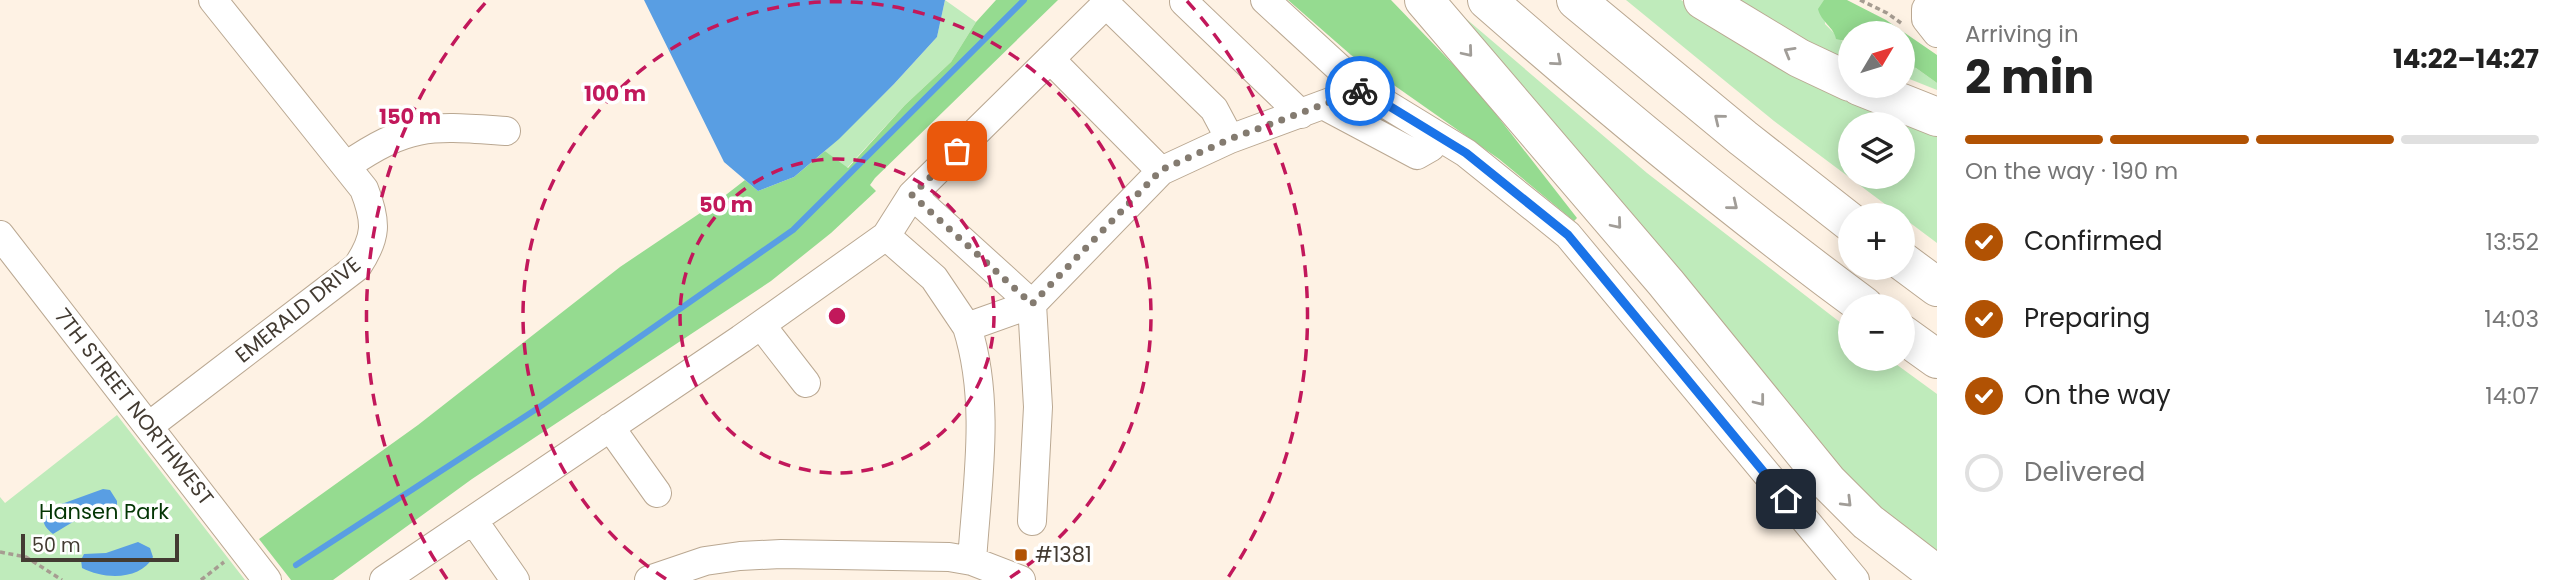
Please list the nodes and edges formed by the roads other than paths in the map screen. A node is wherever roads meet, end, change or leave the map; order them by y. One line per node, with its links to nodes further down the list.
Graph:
1 (213, 0): 19 (street, EMERALD DRIVE)
2 (1265, 0): 12 (street)
3 (1424, 0): 39 (highway, one-way to 39)
4 (1487, 0): 27 (highway, one-way to 27)
5 (1576, 0): 22 (highway, one-way to 5)
6 (1703, 0): 11 (highway, one-way to 6)
7 (1932, 0): 9 (street)
8 (1184, 2): 14 (street)
9 (1937, 33)
10 (1051, 59): 18 (street); 20 (street); 21 (street)
11 (1838, 76)
12 (1363, 90): 14 (street); 17 (street)
13 (1889, 98): 15 (highway)
14 (1312, 110): 17 (street); 18 (street)
15 (1937, 117)
16 (506, 131): 19 (street)
17 (1438, 136): 48 (street)
18 (1230, 139): 20 (street)
19 (346, 166): 34 (street, EMERALD DRIVE)
20 (1161, 170): 28 (street)
21 (912, 195): 24 (street); 28 (street)
22 (1838, 213)
23 (0, 235): 34 (street, 7TH STREET NORTHWEST)
24 (886, 236): 29 (street); 30 (street)
25 (1915, 271): 26 (highway)
26 (1937, 287)
27 (1848, 294)
28 (1032, 304): 30 (street); 38 (street)
29 (761, 325): 33 (street); 35 (street)
30 (967, 327): 40 (street)
31 (1915, 343): 32 (highway)
32 (1937, 359)
33 (806, 383)
34 (149, 426): 44 (street, 7TH STREET NORTHWEST)
35 (610, 427): 36 (street); 37 (street)
36 (657, 493)
37 (473, 520): 45 (street); 46 (street)
38 (1032, 521)
39 (1892, 542): 42 (highway); 49 (highway)
40 (972, 561): 41 (street); 47 (street)
41 (879, 568): 43 (street)
42 (1937, 575)
43 (666, 577)
44 (267, 580)
45 (384, 580)
46 (515, 580)
47 (1021, 580)
48 (1854, 580)
49 (1924, 580)

